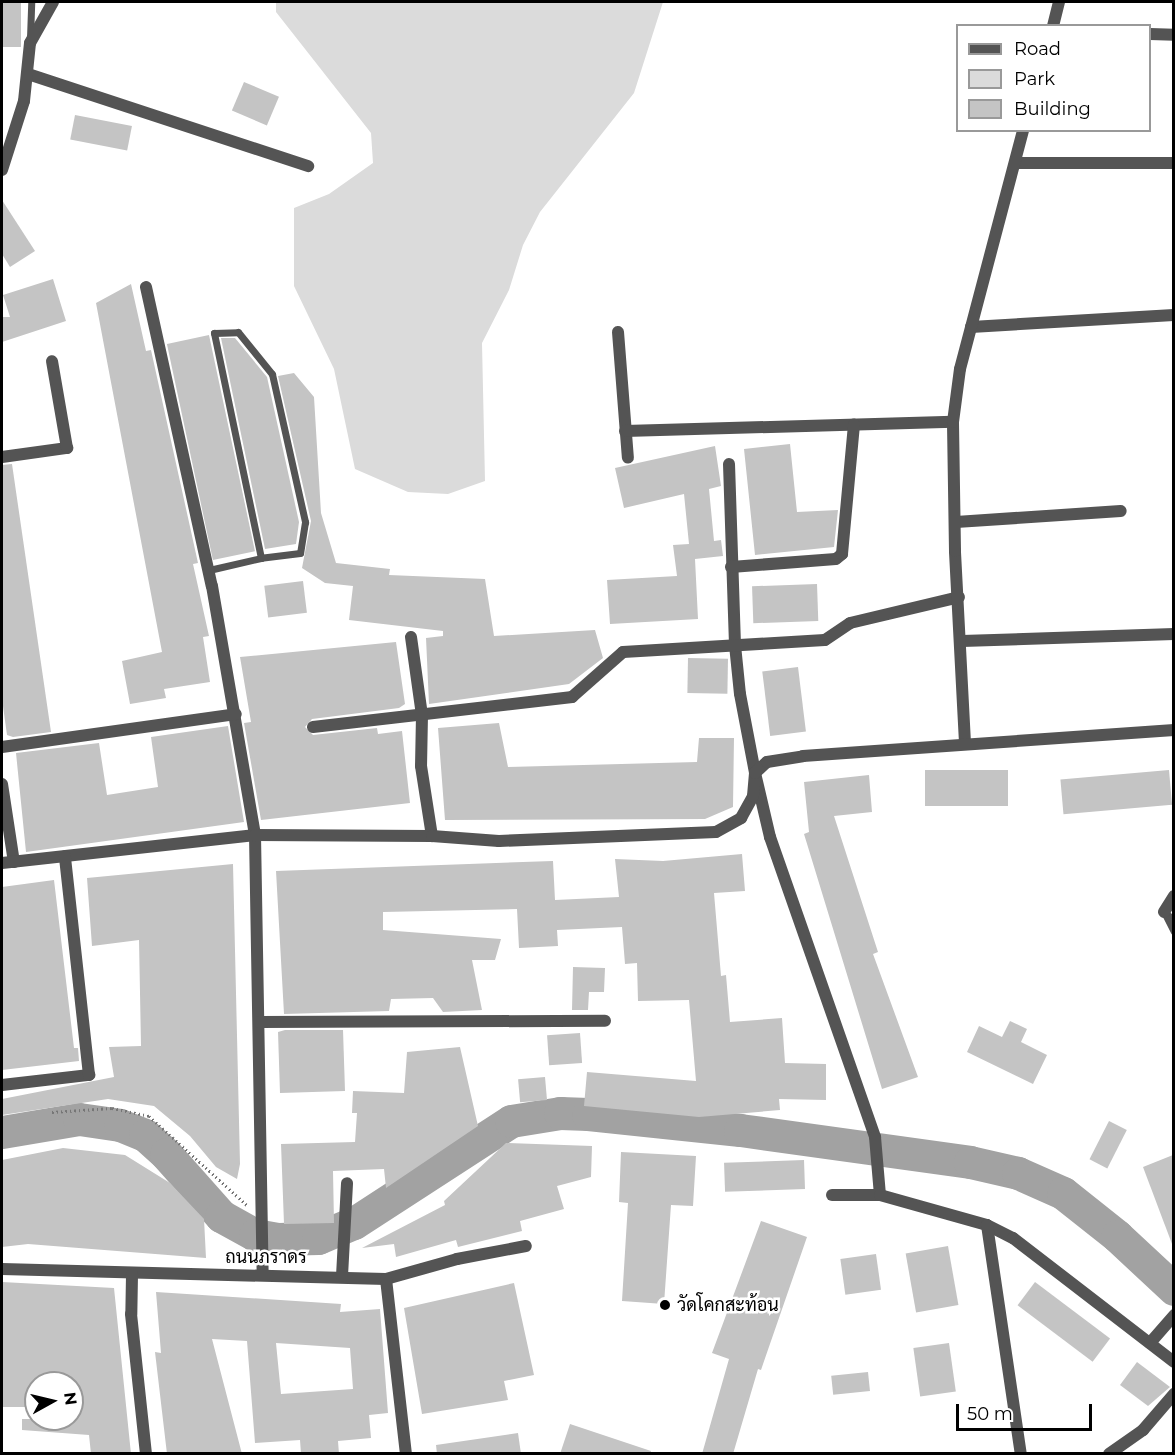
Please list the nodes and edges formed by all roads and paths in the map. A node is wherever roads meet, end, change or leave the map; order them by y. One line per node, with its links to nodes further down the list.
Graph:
1 (31, 2): 7 (lane)
2 (54, 2): 7 (street)
3 (1059, 2): 4 (street)
4 (1054, 24)
5 (1151, 34): 6 (street)
6 (1173, 35)
7 (30, 42): 8 (street)
8 (28, 74): 12 (street); 13 (street)
9 (1023, 132): 10 (street)
10 (1015, 163): 11 (street); 16 (street)
11 (1173, 163)
12 (308, 166)
13 (2, 170)
14 (146, 287): 29 (street)
15 (1173, 315): 16 (street)
16 (971, 327): 19 (street)
17 (618, 332): 21 (street)
18 (52, 361): 22 (street)
19 (954, 422): 20 (street); 26 (street)
20 (854, 425): 21 (street); 28 (street)
21 (625, 431): 23 (street)
22 (2, 457)
23 (628, 458)
24 (729, 464): 28 (street)
25 (1121, 511): 26 (street)
26 (956, 522): 30 (street)
27 (261, 558): 27 (lane); 29 (lane)
28 (731, 567): 34 (street)
29 (208, 570): 35 (street)
30 (959, 597): 33 (street); 34 (street)
31 (1173, 634): 33 (street)
32 (411, 637): 36 (street)
33 (962, 642): 39 (street)
34 (735, 645): 36 (street); 41 (street)
35 (236, 714): 40 (street); 43 (street)
36 (422, 715): 37 (street); 44 (street)
37 (313, 727)
38 (1173, 729): 39 (street)
39 (965, 743): 41 (street)
40 (2, 747)
41 (755, 773): 44 (street); 56 (street)
42 (2, 784): 46 (street)
43 (255, 835): 44 (street); 45 (street); 51 (street)
44 (432, 836)
45 (65, 856): 46 (street); 52 (street)
46 (8, 863)
47 (1173, 896): 48 (street)
48 (1169, 916): 49 (lane)
49 (1173, 932)
50 (605, 1021): 51 (street)
51 (259, 1022): 57 (street)
52 (2, 1084)
53 (52, 1112): 57 (path)
54 (347, 1183): 63 (street)
55 (832, 1195): 56 (street)
56 (880, 1195): 58 (street)
57 (263, 1213): 61 (street)
58 (987, 1225): 66 (street); 71 (street)
59 (526, 1246): 64 (street, ถนนภราดร)
60 (2, 1269): 62 (street, ถนนภราดร)
61 (263, 1273): 62 (street, ถนนภราดร); 63 (street, ถนนภราดร)
62 (132, 1275): 69 (street)
63 (342, 1276): 64 (street, ถนนภราดร)
64 (386, 1279): 70 (street)
65 (1173, 1315): 66 (street)
66 (1150, 1343): 67 (street)
67 (1173, 1362)
68 (1173, 1394): 72 (street)
69 (147, 1454)
70 (406, 1454)
71 (1021, 1454)
72 (1109, 1454)

